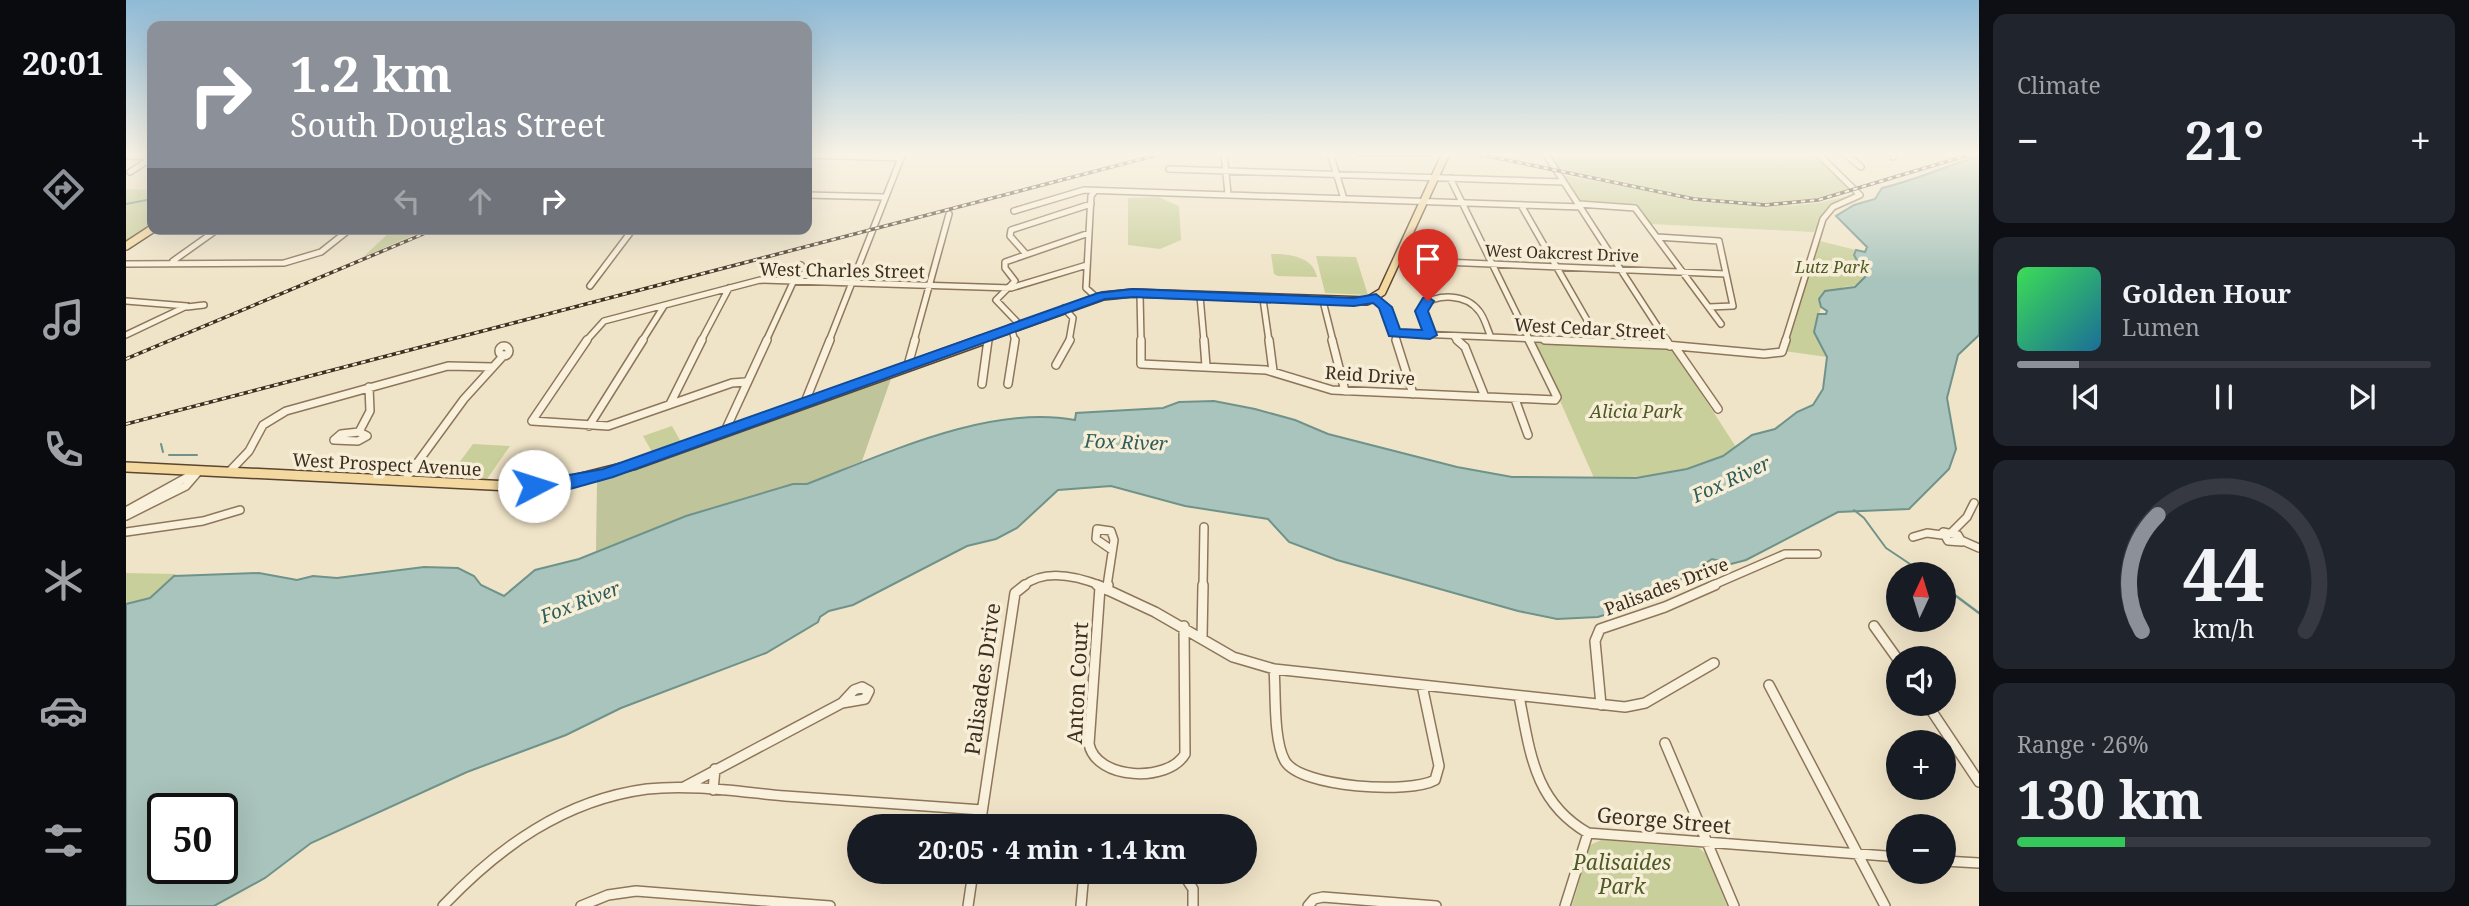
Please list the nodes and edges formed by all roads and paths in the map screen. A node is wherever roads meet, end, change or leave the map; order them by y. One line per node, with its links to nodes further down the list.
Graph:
1 (818, 195): 10 (street)
2 (1067, 195): 17 (street)
3 (1096, 195): 14 (street)
4 (1258, 195): 11 (street)
5 (1343, 195): 11 (street)
6 (1426, 195): 12 (main road)
7 (1458, 195): 13 (street)
8 (1573, 195): 16 (street)
9 (1859, 195): 66 (street, West Cedar Street)
10 (886, 197): 38 (street)
11 (1344, 199): 12 (street)
12 (1423, 202): 13 (street); 27 (main road)
13 (1462, 203): 15 (street); 30 (street)
14 (1091, 204): 20 (street); 26 (street)
15 (1521, 205): 16 (street); 33 (street)
16 (1580, 206): 24 (street); 34 (street)
17 (1014, 211)
18 (949, 214): 40 (street)
19 (147, 232): 25 (main road)
20 (1089, 233): 26 (street); 32 (street)
21 (210, 235): 28 (street)
22 (342, 235): 28 (street)
23 (628, 235): 39 (street)
24 (1657, 237): 35 (street); 36 (street)
25 (126, 246)
26 (1025, 253): 42 (street)
27 (1397, 260): 30 (street, West Oakcrest Drive); 46 (main road)
28 (172, 262): 29 (street)
29 (126, 264)
30 (1491, 264): 33 (street, West Oakcrest Drive); 64 (street)
31 (801, 265): 37 (street)
32 (1087, 265): 42 (street, West Charles Street); 45 (street)
33 (1556, 267): 34 (street, West Oakcrest Drive); 65 (street)
34 (1621, 269): 35 (street, West Oakcrest Drive); 66 (street)
35 (1683, 272): 36 (street, West Oakcrest Drive); 53 (street)
36 (1726, 274): 53 (street)
37 (794, 281): 38 (street, West Charles Street); 41 (street, West Charles Street); 74 (street)
38 (852, 283): 40 (street, West Charles Street); 82 (street)
39 (590, 286)
40 (929, 286): 42 (street, West Charles Street); 69 (street)
41 (729, 288): 51 (street, West Charles Street); 83 (street)
42 (1012, 288): 56 (street)
43 (1140, 294): 44 (main road, West Prospect Avenue); 45 (main road, West Prospect Avenue); 71 (street, Reid Drive)
44 (1200, 296): 47 (main road, West Prospect Avenue); 71 (street)
45 (1096, 297): 54 (main road, West Prospect Avenue)
46 (1376, 298): 48 (main road, West Prospect Avenue); 57 (street)
47 (1263, 299): 48 (main road, West Prospect Avenue); 73 (street)
48 (1323, 301): 78 (street)
49 (126, 302): 52 (street)
50 (204, 305): 52 (street)
51 (664, 305): 85 (street); 85 (street, West Charles Street)
52 (187, 307): 58 (street)
53 (1709, 307): 55 (street)
54 (1064, 308): 56 (main road, West Prospect Avenue); 70 (street)
55 (1721, 324)
56 (1015, 326): 60 (main road, West Prospect Avenue); 76 (street)
57 (1394, 333): 59 (street, West Cedar Street); 79 (street)
58 (126, 335)
59 (1430, 335): 61 (street, West Cedar Street); 63 (street)
60 (988, 336): 69 (main road, West Prospect Avenue); 75 (street)
61 (1454, 336): 62 (street, West Cedar Street); 67 (street)
62 (1467, 337): 63 (street, West Cedar Street); 67 (street)
63 (1491, 337): 64 (street, West Cedar Street)
64 (1528, 339): 65 (street, West Cedar Street); 81 (street, Reid Drive)
65 (1599, 342): 66 (street, West Cedar Street)
66 (1672, 346): 84 (street)
67 (1465, 347): 80 (street)
68 (503, 355): 72 (street)
69 (908, 365): 82 (main road, West Prospect Avenue)
70 (1056, 365)
71 (1206, 366): 73 (street, Reid Drive)
72 (493, 367): 77 (street); 92 (street)
73 (1273, 371): 78 (street, Reid Drive)
74 (746, 382): 83 (street); 86 (street)
75 (982, 384)
76 (1008, 384)
77 (369, 387): 87 (street); 91 (street)
78 (1345, 391): 79 (street, Reid Drive)
79 (1413, 394): 80 (street, Reid Drive)
80 (1485, 397): 81 (street, Reid Drive)
81 (1515, 399): 88 (street)
82 (805, 402): 86 (main road, West Prospect Avenue)
83 (670, 404): 85 (street)
84 (1718, 409)
85 (589, 426)
86 (725, 431): 92 (main road, West Prospect Avenue)
87 (359, 432)
88 (1528, 435)
89 (126, 467): 90 (main road, West Prospect Avenue)
90 (199, 471): 91 (main road, West Prospect Avenue); 95 (street)
91 (229, 472): 92 (main road, West Prospect Avenue)
92 (404, 481)
93 (1974, 503): 98 (street)
94 (240, 510): 97 (street)
95 (126, 514)
96 (1204, 527): 108 (street)
97 (126, 532)
98 (1952, 532): 99 (street); 101 (street)
99 (1942, 535): 100 (street); 101 (street)
100 (1913, 537)
101 (1963, 541): 102 (street)
102 (1979, 548)
103 (1112, 550): 105 (street)
104 (1817, 554): 116 (street, Palisades Drive)
105 (1104, 589): 106 (street, Palisades Drive); 106 (street, Anton Court); 123 (street, Palisades Drive)
106 (1184, 626): 108 (street, Palisades Drive)
107 (1874, 626): 109 (street)
108 (1202, 638): 111 (street, Palisades Drive)
109 (1888, 646)
110 (1714, 663): 116 (street, Palisades Drive)
111 (1274, 669): 112 (street, Palisades Drive); 112 (street)
112 (1422, 685): 114 (street, Palisades Drive)
113 (1769, 685): 127 (street)
114 (1519, 696): 116 (street, Palisades Drive); 125 (street, George Street)
115 (842, 703): 119 (street)
116 (1601, 705)
117 (1935, 716): 120 (street)
118 (1665, 743): 126 (street)
119 (716, 769): 121 (street); 122 (street)
120 (1979, 782)
121 (684, 788): 122 (street); 134 (street)
122 (713, 790): 123 (street)
123 (982, 810): 124 (street, Palisades Drive)
124 (982, 814)
125 (1588, 833): 126 (street, George Street); 142 (street)
126 (1708, 844): 127 (street, George Street); 143 (street)
127 (1857, 854): 128 (street, George Street); 144 (street)
128 (1886, 856)
129 (1956, 862): 130 (street)
130 (1979, 863)
131 (971, 884): 137 (street)
132 (1083, 884): 138 (street)
133 (1190, 884): 139 (street)
134 (443, 906)
135 (581, 906): 136 (street)
136 (830, 906)
137 (968, 906)
138 (1081, 906)
139 (1194, 906)
140 (1308, 906): 141 (street)
141 (1436, 906)
142 (1565, 906)
143 (1734, 906)
144 (1885, 906)

